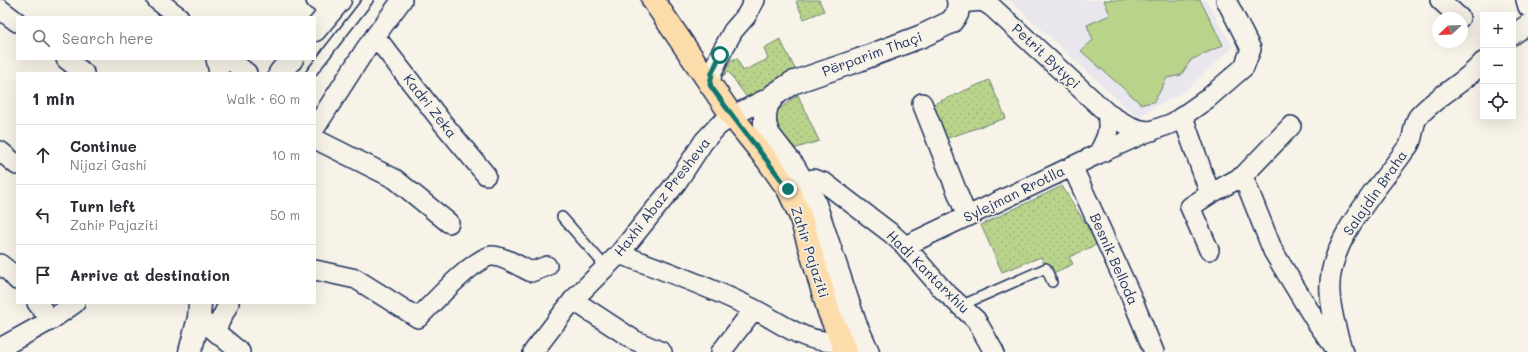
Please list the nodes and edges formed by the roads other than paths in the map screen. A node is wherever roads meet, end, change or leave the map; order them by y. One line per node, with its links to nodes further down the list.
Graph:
1 (157, 0): 14 (street)
2 (368, 0): 29 (lane)
3 (402, 0): 19 (street)
4 (653, 0): 30 (main road, Zahir Pajaziti)
5 (754, 0): 30 (street)
6 (1226, 0): 35 (street, Sylejman Rrotlla)
7 (1440, 0): 13 (street)
8 (1526, 0): 11 (street)
9 (959, 1): 31 (street, Përparim Thaçi); 33 (street, Petrit Bytyçi)
10 (329, 4): 17 (street)
11 (1528, 7)
12 (0, 9): 15 (street)
13 (1453, 12)
14 (178, 16)
15 (16, 21)
16 (1528, 24): 18 (street)
17 (316, 28)
18 (1516, 33)
19 (375, 36): 36 (street); 44 (street, Kadri Zeka)
20 (67, 60): 25 (street)
21 (216, 60): 26 (street)
22 (230, 60): 27 (street)
23 (291, 60): 28 (street)
24 (1480, 65): 79 (street, Salajdin Braha)
25 (83, 72)
26 (219, 72)
27 (246, 72)
28 (281, 72)
29 (313, 72)
30 (710, 85): 34 (main road, Zahir Pajaziti)
31 (774, 95): 34 (street, Haxhi Abaz Presheva); 46 (street, Zahir Pajaziti)
32 (922, 104): 49 (street)
33 (1107, 113): 38 (street, Petrit Bytyçi); 41 (street)
34 (732, 116): 46 (main road, Zahir Pajaziti); 53 (street, Haxhi Abaz Presheva)
35 (1183, 117): 38 (street, Sylejman Rrotlla); 47 (street)
36 (316, 126)
37 (1291, 126): 45 (street)
38 (1152, 131): 41 (street, Sylejman Rrotlla)
39 (316, 140): 50 (street)
40 (0, 151): 42 (street)
41 (1098, 154): 43 (street, Sylejman Rrotlla)
42 (16, 163)
43 (1072, 166): 49 (street, Sylejman Rrotlla); 77 (street, Besnik Belloda)
44 (486, 175)
45 (1243, 176): 47 (street); 78 (street)
46 (796, 185): 51 (street, Hadi Kantarxhiu); 69 (main road, Zahir Pajaziti); 75 (street, Zahir Pajaziti)
47 (1210, 194): 52 (street)
48 (562, 217): 53 (lane)
49 (967, 217): 51 (street, Sylejman Rrotlla)
50 (449, 224)
51 (905, 246): 63 (street, Hadi Kantarxhiu)
52 (1208, 250)
53 (612, 260): 59 (street, Haxhi Abaz Presheva); 65 (street)
54 (0, 264): 57 (street)
55 (546, 266): 56 (street)
56 (316, 270)
57 (16, 279)
58 (1052, 282): 63 (lane)
59 (572, 300): 72 (street, Haxhi Abaz Presheva); 73 (street)
60 (38, 304): 66 (street)
61 (74, 304): 66 (street)
62 (228, 304): 67 (street)
63 (960, 306): 76 (street, Hadi Kantarxhiu)
64 (200, 307): 67 (street); 70 (street)
65 (754, 309): 69 (street); 74 (street)
66 (51, 320): 68 (street)
67 (215, 331): 71 (street)
68 (2, 343)
69 (843, 347)
70 (190, 352)
71 (240, 352)
72 (533, 352)
73 (662, 352)
74 (721, 352)
75 (868, 352)
76 (994, 352)
77 (1154, 352)
78 (1339, 352)
79 (1342, 352)

